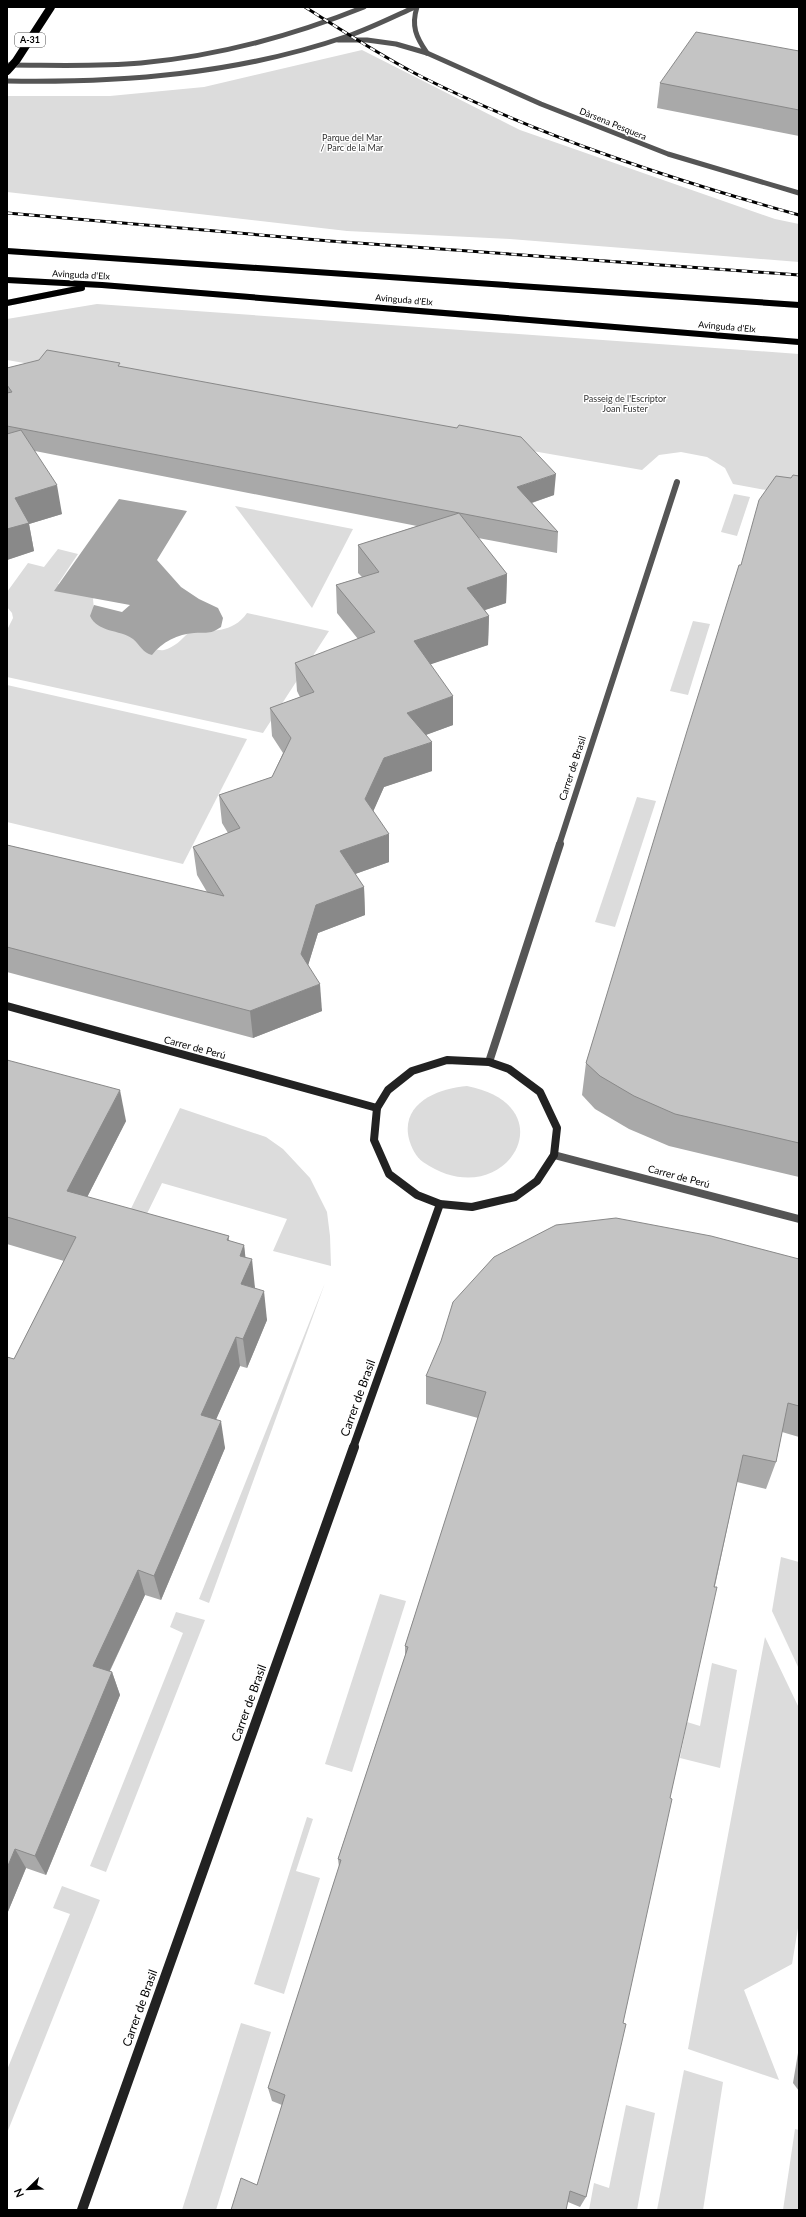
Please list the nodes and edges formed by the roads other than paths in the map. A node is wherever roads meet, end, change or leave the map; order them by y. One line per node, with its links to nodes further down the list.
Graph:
1 (51, 7): 7 (highway, A-31, bridge)
2 (364, 7): 6 (street)
3 (416, 7): 4 (street); 5 (street)
4 (338, 40): 5 (street, Dàrsena Pesquera); 8 (street)
5 (427, 53): 9 (street, Dàrsena Pesquera)
6 (7, 65)
7 (7, 71)
8 (7, 81)
9 (799, 193)
10 (7, 251): 14 (main road, Avinguda d'Elx)
11 (7, 280): 12 (main road, Avinguda d'Elx)
12 (102, 285): 13 (main road); 15 (main road, Avinguda d'Elx)
13 (7, 303)
14 (799, 305)
15 (799, 342)
16 (677, 482): 18 (street, Carrer de Brasil)
17 (7, 1006): 19 (street, Carrer de Perú)
18 (489, 1062): 19 (street); 20 (street)
19 (377, 1108): 21 (street)
20 (554, 1155): 21 (street); 22 (street, Carrer de Perú)
21 (440, 1204): 23 (street, Carrer de Brasil)
22 (799, 1219)
23 (82, 2210)

